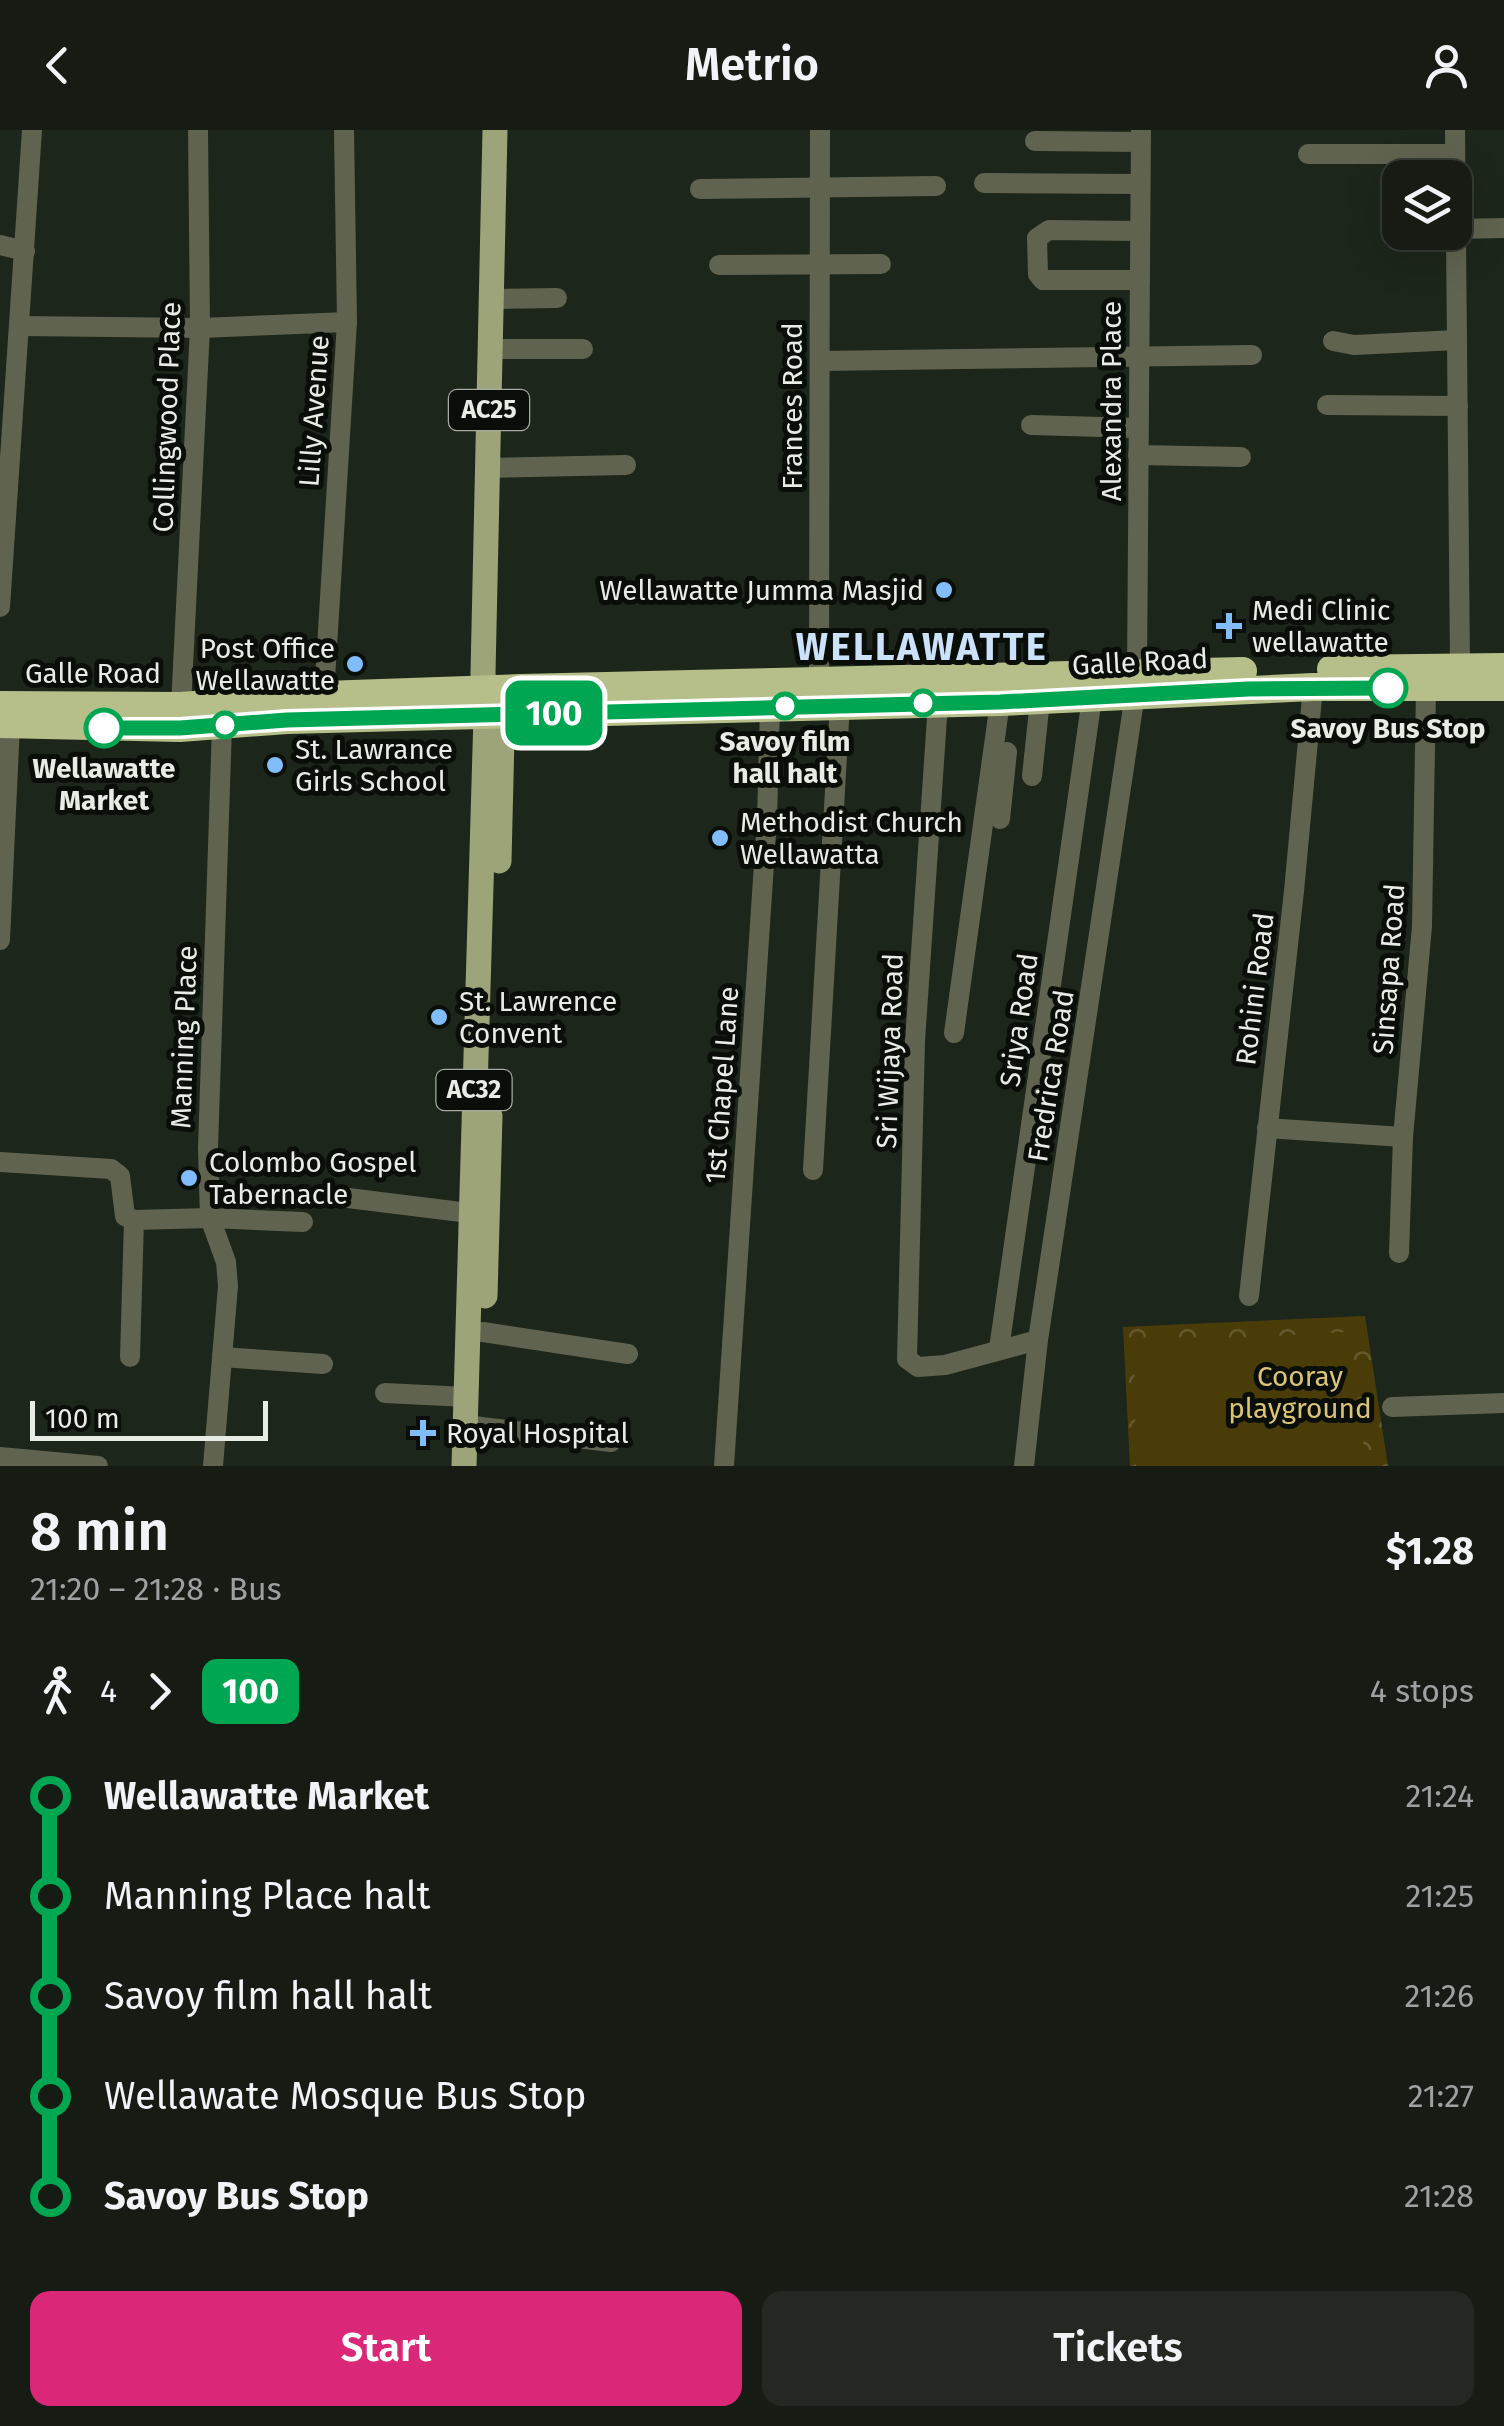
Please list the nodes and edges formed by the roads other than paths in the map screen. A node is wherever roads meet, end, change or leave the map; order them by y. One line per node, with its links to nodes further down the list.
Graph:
1 (32, 130): 22 (street)
2 (198, 130): 31 (street, Collingwood Place)
3 (344, 130): 29 (street, Lilly Avenue)
4 (495, 130): 28 (main road, AC25)
5 (820, 130): 14 (street, Frances Road)
6 (1455, 130): 10 (street)
7 (1141, 136): 8 (street); 13 (street, Alexandra Place)
8 (1035, 141)
9 (1308, 154): 10 (street)
10 (1456, 154): 11 (street)
11 (1456, 160)
12 (984, 183): 13 (street)
13 (1140, 184): 19 (street, Alexandra Place)
14 (820, 186): 15 (street); 16 (street); 23 (street, Frances Road)
15 (936, 186)
16 (700, 189)
17 (1504, 228): 18 (street)
18 (1472, 229)
19 (1140, 231): 26 (street, Alexandra Place); 26 (street)
20 (0, 245): 22 (street)
21 (1456, 250): 32 (street)
22 (26, 251): 30 (street)
23 (820, 264): 24 (street); 25 (street); 38 (street, Frances Road)
24 (881, 264)
25 (719, 265)
26 (1140, 280): 37 (street, Alexandra Place)
27 (557, 298): 28 (street)
28 (492, 299): 34 (main road, AC25)
29 (347, 322): 31 (street); 56 (street, Lilly Avenue)
30 (20, 326): 31 (street); 47 (street)
31 (200, 328): 62 (street, Collingwood Place)
32 (1457, 340): 33 (street); 40 (street)
33 (1333, 341)
34 (491, 349): 35 (street); 46 (main road, AC25)
35 (583, 349)
36 (1252, 355): 37 (street)
37 (1139, 358): 38 (street); 42 (street, Alexandra Place)
38 (820, 360): 51 (street, Frances Road)
39 (1327, 405): 40 (street)
40 (1458, 406): 48 (street)
41 (1031, 425): 42 (street)
42 (1138, 428): 43 (street, Alexandra Place)
43 (1138, 455): 44 (street); 52 (street, Alexandra Place)
44 (1242, 458)
45 (626, 466): 46 (street)
46 (488, 468): 59 (main road, AC25)
47 (0, 606)
48 (1460, 666): 49 (highway, Galle Road); 50 (highway, Galle Road)
49 (1504, 667)
50 (1247, 680): 52 (highway, Galle Road); 53 (highway, Galle Road)
51 (819, 681): 52 (highway, Galle Road); 59 (highway, Galle Road)
52 (1136, 684): 57 (highway, Galle Road); 82 (street, Fredrica Road)
53 (1313, 687): 55 (highway, Galle Road); 70 (street, Rohini Road)
54 (1504, 687): 55 (highway, Galle Road)
55 (1426, 688): 71 (street, Sinsapa Road)
56 (324, 695): 59 (highway, Galle Road); 62 (highway, Galle Road)
57 (1092, 698): 58 (highway, Galle Road); 83 (street, Sriya Road)
58 (1018, 701): 60 (highway, Galle Road); 66 (street); 67 (street); 69 (street)
59 (494, 702): 63 (highway, Galle Road); 65 (highway, Galle Road); 75 (main road, AC32); 81 (main road, AC32)
60 (938, 703): 61 (highway, Galle Road); 83 (street, Sri Wijaya Road)
61 (840, 704): 63 (highway, Galle Road); 73 (street)
62 (181, 706): 64 (highway, Galle Road)
63 (770, 707): 99 (street, 1st Chapel Lane)
64 (3, 718): 65 (highway, Galle Road); 68 (street)
65 (222, 726): 76 (street, Manning Place)
66 (1032, 776)
67 (1000, 819)
68 (0, 940)
69 (954, 1033)
70 (1267, 1128): 71 (street); 80 (street, Rohini Road)
71 (1403, 1137): 79 (street, Sinsapa Road)
72 (0, 1162): 77 (street)
73 (812, 1170)
74 (332, 1196): 75 (street)
75 (469, 1213): 89 (main road, AC32)
76 (210, 1218): 77 (street); 78 (street); 85 (street, Manning Place)
77 (134, 1220): 86 (street)
78 (303, 1222)
79 (1400, 1253)
80 (1249, 1296)
81 (484, 1332): 84 (street); 92 (main road, AC32)
82 (1038, 1340): 83 (street); 100 (street, Fredrica Road)
83 (999, 1349)
84 (628, 1354)
85 (222, 1357): 87 (street); 96 (street, Manning Place)
86 (130, 1358)
87 (323, 1364)
88 (385, 1393): 89 (street)
89 (466, 1396): 92 (main road, AC32)
90 (1504, 1402): 91 (street)
91 (1392, 1407)
92 (473, 1425): 93 (street); 97 (main road, AC32); 98 (main road, AC32)
93 (611, 1442)
94 (0, 1457): 95 (street)
95 (98, 1466)
96 (214, 1466)
97 (464, 1466)
98 (480, 1466)
99 (724, 1466)
100 (1024, 1466)

